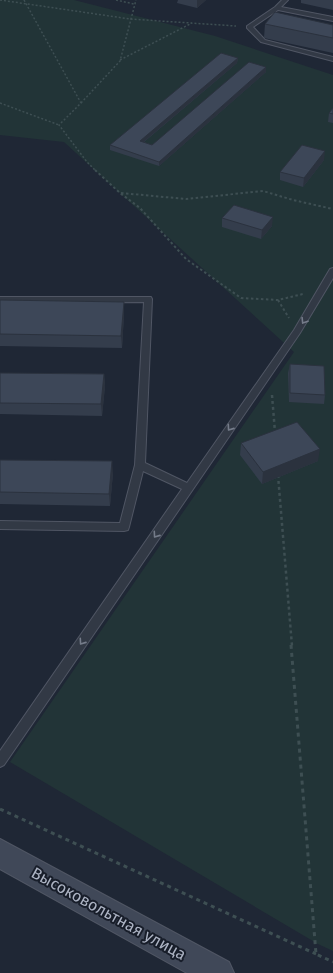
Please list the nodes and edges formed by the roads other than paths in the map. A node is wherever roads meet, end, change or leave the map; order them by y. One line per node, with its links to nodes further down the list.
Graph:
1 (285, 0): 2 (lane)
2 (277, 8): 3 (lane); 4 (lane)
3 (333, 19)
4 (333, 59)
5 (333, 271): 8 (lane, one-way to 8)
6 (0, 300): 7 (lane)
7 (140, 465): 8 (lane); 9 (lane)
8 (189, 488): 10 (lane, one-way to 10)
9 (0, 525)
10 (0, 761)
11 (0, 853): 12 (street, Высоковольтная улица)
12 (218, 973)

